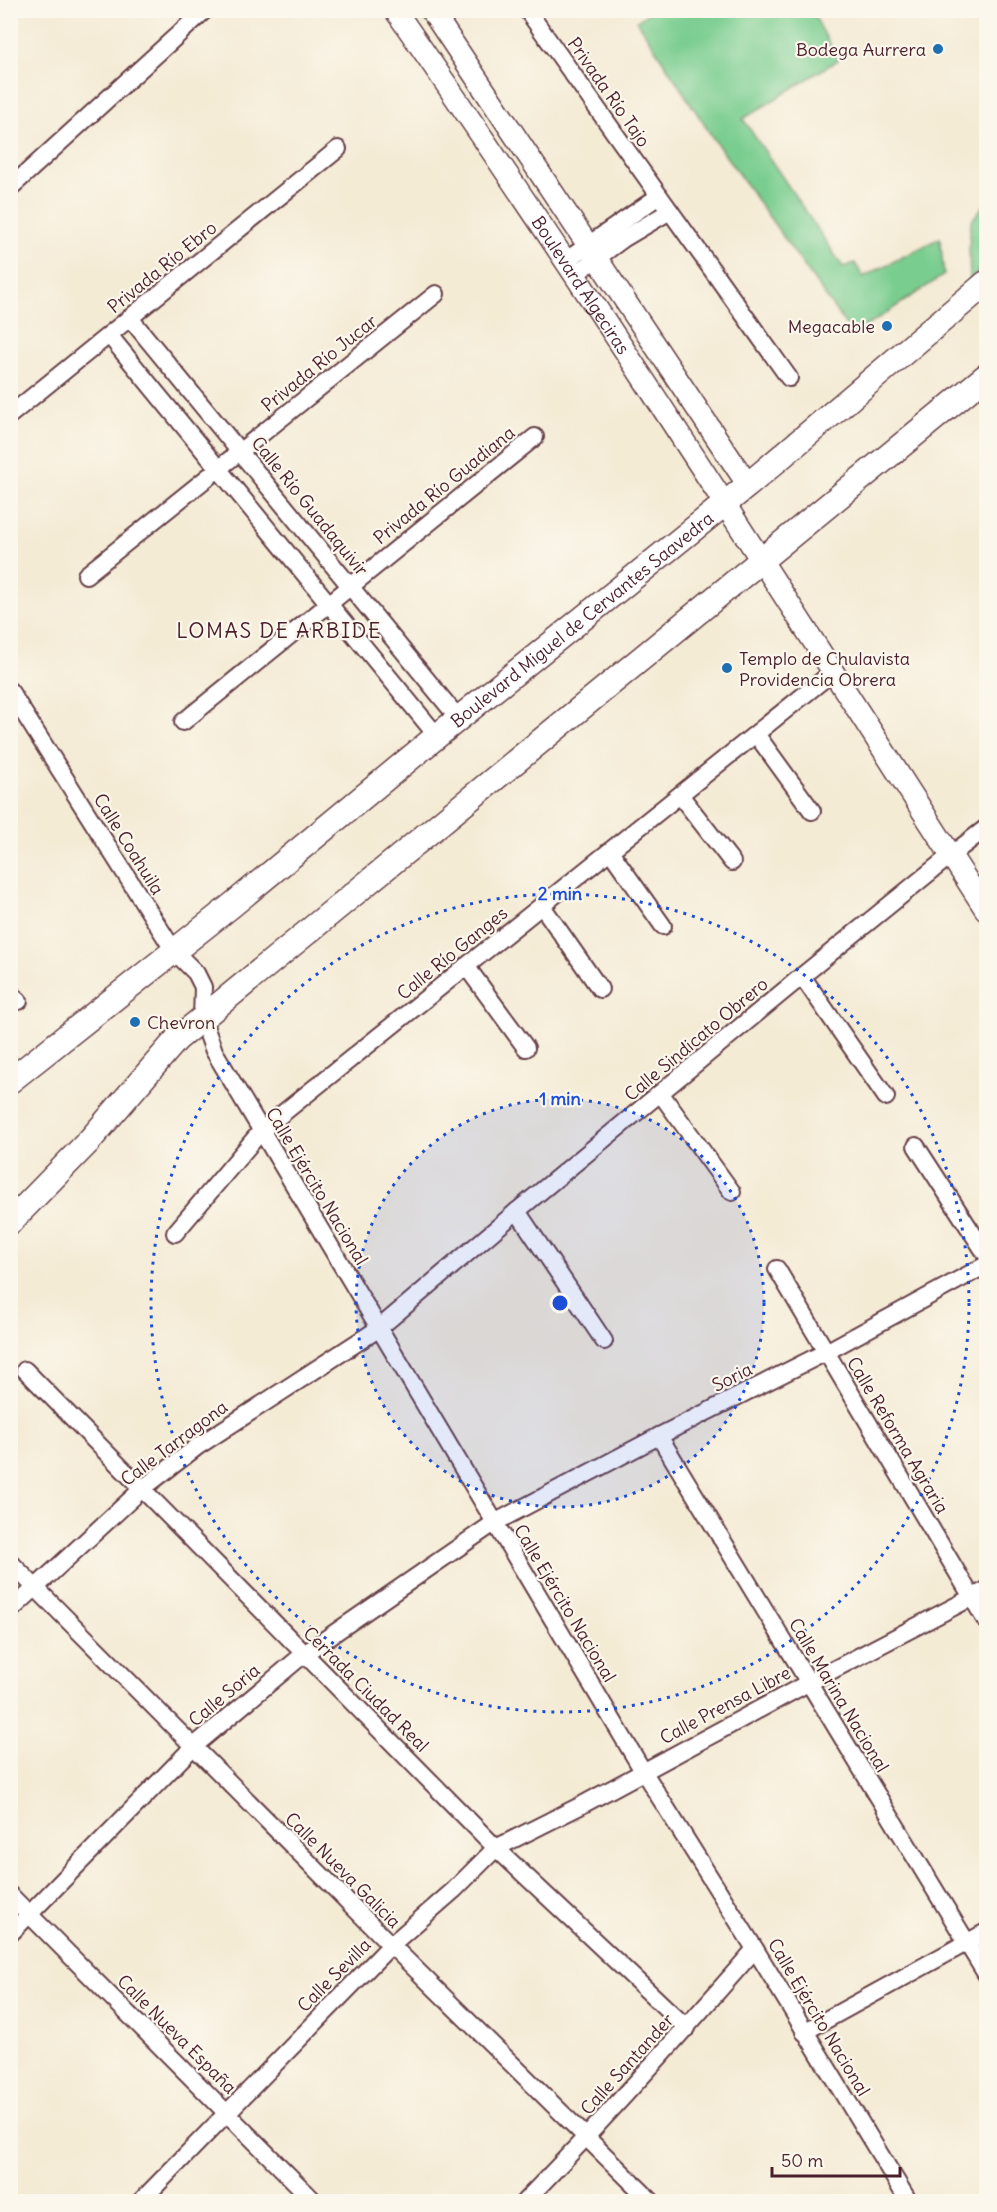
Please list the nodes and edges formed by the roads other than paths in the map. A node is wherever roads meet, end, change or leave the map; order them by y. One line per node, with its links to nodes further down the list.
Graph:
1 (205, 10): 6 (street)
2 (395, 10): 10 (street, Boulevard Algeciras)
3 (431, 10): 9 (street, Boulevard Algeciras)
4 (527, 10): 7 (street, Privada Río Tajo)
5 (338, 149): 13 (street, Privada Río Ebro)
6 (10, 188)
7 (659, 196): 8 (street, Privada Río Tajo); 9 (street)
8 (670, 212): 9 (street); 16 (street, Privada Río Tajo)
9 (592, 251): 10 (street); 21 (street, Boulevard Algeciras)
10 (570, 268): 22 (street, Boulevard Algeciras)
11 (987, 283): 21 (main road, Boulevard Miguel de Cervantes Saavedra)
12 (436, 294): 19 (street, Privada Río Jucar)
13 (130, 318): 14 (street, Privada Río Ebro); 19 (street, Calle Río Guadaquivir)
14 (109, 335): 17 (street, Privada Río Ebro); 20 (street)
15 (987, 376): 23 (main road)
16 (789, 378)
17 (10, 415)
18 (535, 437): 25 (street, Privada Río Guadiana)
19 (240, 452): 20 (street, Privada Río Jucar); 25 (street, Calle Río Guadaquivir)
20 (218, 469): 24 (street, Privada Río Jucar); 26 (street)
21 (748, 485): 22 (main road, Boulevard Miguel de Cervantes Saavedra)
22 (725, 503): 23 (street, Boulevard Algeciras); 29 (main road, Boulevard Miguel de Cervantes Saavedra)
23 (763, 561): 27 (street, Boulevard Algeciras); 46 (main road)
24 (86, 575)
25 (351, 586): 26 (street, Privada Río Guadiana); 29 (street, Calle Río Guadaquivir)
26 (329, 604): 30 (street, Privada Río Guadiana); 32 (street)
27 (834, 671): 31 (street, Calle Río Ganges); 37 (street, Boulevard Algeciras)
28 (12, 700): 42 (street, Calle Coahuila)
29 (459, 719): 32 (main road, Boulevard Miguel de Cervantes Saavedra)
30 (183, 722)
31 (756, 734): 33 (street, Calle Río Ganges); 34 (street)
32 (437, 736): 42 (main road, Boulevard Miguel de Cervantes Saavedra)
33 (680, 795): 36 (street, Calle Río Ganges); 38 (street)
34 (812, 811)
35 (987, 828): 37 (street, Calle Sindicato Obrero)
36 (610, 851): 39 (street, Calle Río Ganges); 41 (street)
37 (951, 855): 40 (street, Boulevard Algeciras); 44 (street, Calle Sindicato Obrero)
38 (732, 862)
39 (542, 906): 43 (street, Calle Río Ganges); 45 (street)
40 (987, 910)
41 (663, 926)
42 (174, 951): 46 (street, Calle Coahuila); 48 (main road, Boulevard Miguel de Cervantes Saavedra)
43 (466, 966): 47 (street); 51 (street, Calle Río Ganges)
44 (802, 976): 49 (street, Calle Sindicato Obrero); 50 (street)
45 (600, 989)
46 (202, 1018): 51 (street, Calle Ejército Nacional); 55 (main road)
47 (526, 1048)
48 (10, 1081)
49 (661, 1094): 53 (street); 54 (street, Calle Sindicato Obrero)
50 (886, 1097)
51 (262, 1130): 56 (street, Calle Río Ganges); 60 (street, Calle Ejército Nacional)
52 (916, 1146): 57 (street)
53 (732, 1192)
54 (517, 1211): 60 (street, Calle Sindicato Obrero); 61 (street)
55 (10, 1221)
56 (175, 1233)
57 (987, 1254)
58 (987, 1265): 62 (street, Soria)
59 (777, 1269): 62 (street, Calle Reforma Agraria)
60 (378, 1329): 65 (street, Calle Tarragona); 66 (street, Calle Ejército Nacional)
61 (604, 1341)
62 (826, 1352): 64 (street, Soria); 69 (street, Calle Reforma Agraria)
63 (25, 1370): 65 (street, Cerrada Ciudad Real)
64 (659, 1436): 66 (street, Soria); 73 (street, Calle Marina Nacional)
65 (142, 1489): 68 (street, Calle Tarragona); 72 (street, Cerrada Ciudad Real)
66 (494, 1524): 72 (street, Calle Soria); 75 (street, Calle Ejército Nacional)
67 (10, 1562): 68 (street, Calle Nueva Galicia)
68 (34, 1587): 70 (street, Calle Tarragona); 74 (street, Calle Nueva Galicia)
69 (979, 1594): 71 (street, Calle Reforma Agraria); 73 (street, Calle Prensa Libre)
70 (10, 1611)
71 (987, 1621)
72 (304, 1654): 74 (street, Calle Soria); 76 (street, Cerrada Ciudad Real)
73 (808, 1683): 75 (street, Calle Prensa Libre); 81 (street, Calle Marina Nacional)
74 (193, 1747): 78 (street, Calle Soria); 82 (street, Calle Nueva Galicia)
75 (643, 1771): 76 (street, Calle Sevilla); 83 (street, Calle Ejército Nacional)
76 (496, 1848): 82 (street, Calle Sevilla); 85 (street, Cerrada Ciudad Real)
77 (10, 1895): 78 (street, Calle Nueva España)
78 (29, 1914): 80 (street, Calle Soria); 87 (street, Calle Nueva España)
79 (987, 1932): 81 (street)
80 (10, 1934)
81 (967, 1943): 84 (street, Calle Marina Nacional); 86 (street)
82 (391, 1945): 87 (street, Calle Sevilla); 88 (street, Calle Nueva Galicia)
83 (755, 1949): 85 (street, Calle Santander); 86 (street, Calle Ejército Nacional)
84 (987, 1974)
85 (687, 2028): 88 (street, Calle Santander)
86 (804, 2032): 93 (street, Calle Ejército Nacional)
87 (226, 2112): 89 (street, Calle Sevilla); 90 (street, Calle Nueva España)
88 (586, 2137): 91 (street, Calle Santander); 92 (street, Calle Nueva Galicia)
89 (140, 2202)
90 (315, 2202)
91 (524, 2202)
92 (652, 2202)
93 (909, 2202)

